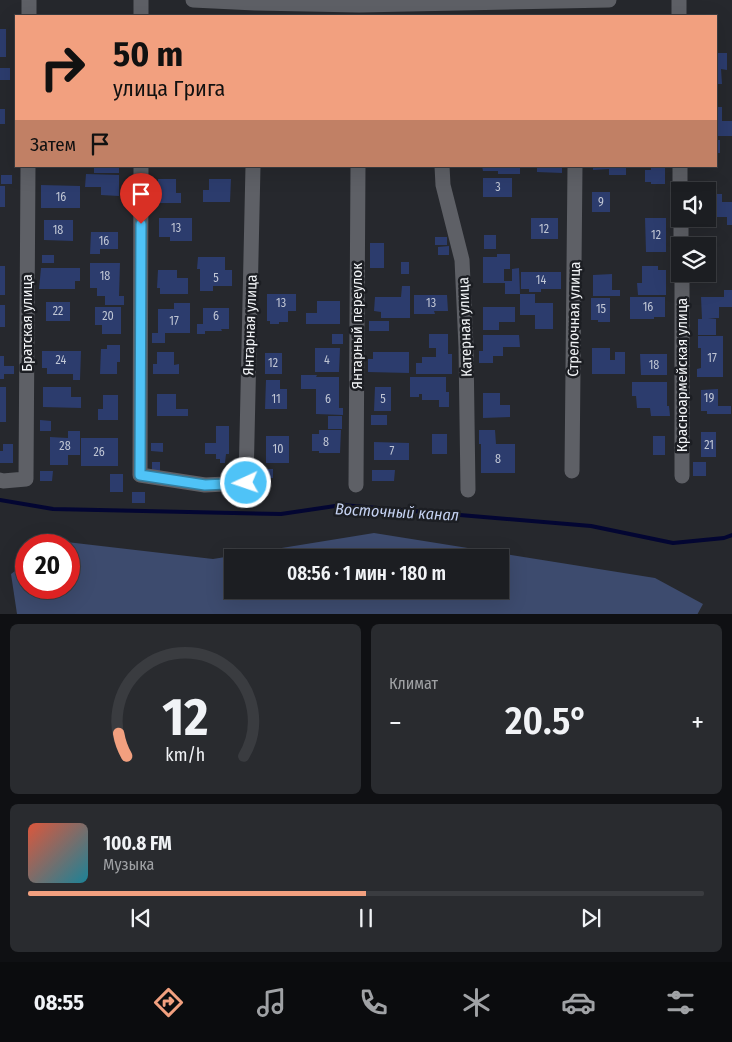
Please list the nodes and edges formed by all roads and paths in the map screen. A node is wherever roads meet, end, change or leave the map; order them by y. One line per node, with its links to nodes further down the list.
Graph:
1 (29, 0): 10 (street)
2 (141, 0): 11 (street)
3 (193, 0): 7 (street)
4 (609, 0): 6 (street)
5 (679, 0): 12 (street)
6 (570, 9): 8 (street)
7 (255, 10): 9 (street)
8 (420, 10): 9 (street)
9 (359, 11)
10 (29, 15)
11 (141, 15)
12 (679, 15)
13 (28, 167): 24 (street, Братская улица)
14 (141, 167): 15 (street, Янтарная улица)
15 (253, 167)
16 (358, 167): 25 (street, Янтарный переулок)
17 (442, 167): 26 (street, Катерная улица)
18 (575, 167): 22 (street, Стрелочная улица)
19 (680, 167): 20 (street)
20 (680, 182)
21 (682, 282): 23 (street, Красноармейская улица)
22 (572, 471)
23 (682, 476)
24 (0, 480)
25 (356, 485)
26 (468, 490)

